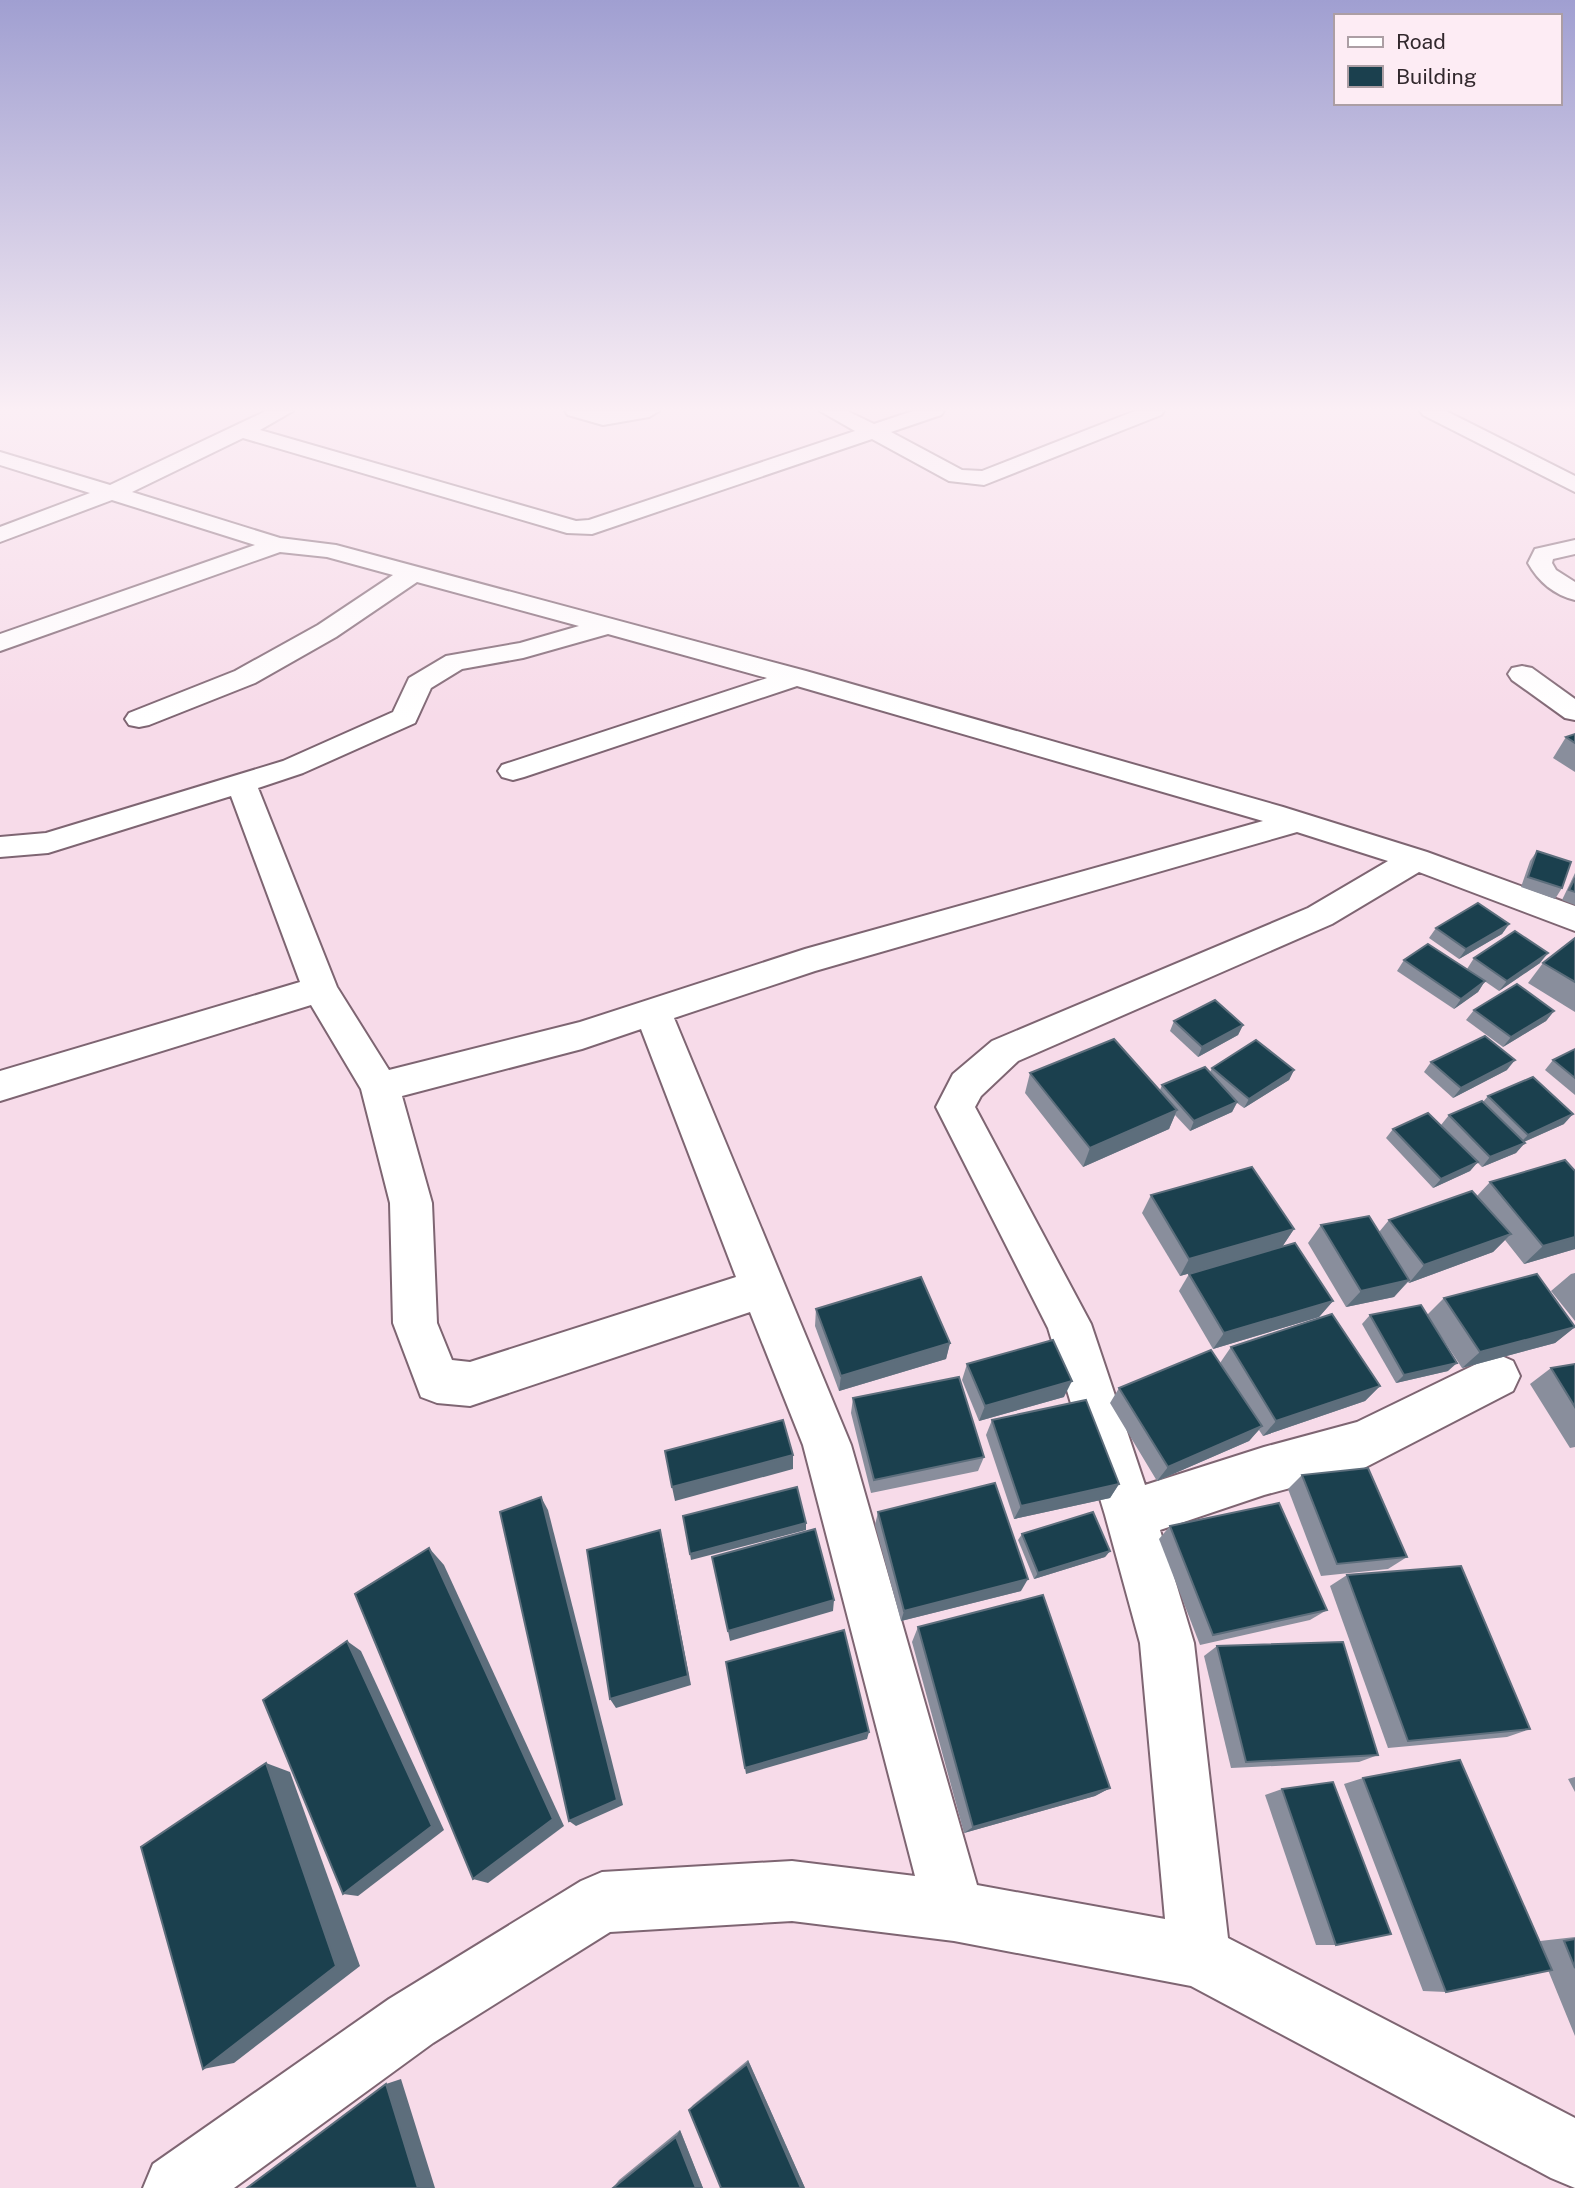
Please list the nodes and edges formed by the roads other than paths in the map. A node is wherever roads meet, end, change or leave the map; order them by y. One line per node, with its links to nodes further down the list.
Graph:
1 (59, 513): 5 (street)
2 (179, 513): 6 (street)
3 (524, 513): 4 (street)
4 (634, 513)
5 (0, 536)
6 (278, 545): 8 (street); 11 (street)
7 (1575, 547): 9 (street)
8 (413, 573): 10 (street); 15 (street)
9 (1575, 593)
10 (608, 626): 13 (street); 17 (street)
11 (0, 643)
12 (1522, 674): 14 (street)
13 (796, 677): 16 (street); 18 (street)
14 (1575, 712)
15 (139, 719)
16 (513, 771)
17 (241, 783): 19 (street); 22 (street)
18 (1297, 822): 20 (street); 23 (street)
19 (0, 847)
20 (1416, 859): 21 (street); 28 (street)
21 (1575, 919)
22 (320, 989): 24 (street); 25 (street)
23 (653, 1012): 25 (street); 26 (street)
24 (0, 1086)
25 (380, 1087): 26 (street)
26 (762, 1288): 29 (street)
27 (1497, 1376): 28 (street)
28 (1130, 1514): 30 (street)
29 (954, 1911): 30 (street); 32 (street)
30 (1199, 1956): 31 (street)
31 (1575, 2154)
32 (177, 2188)

